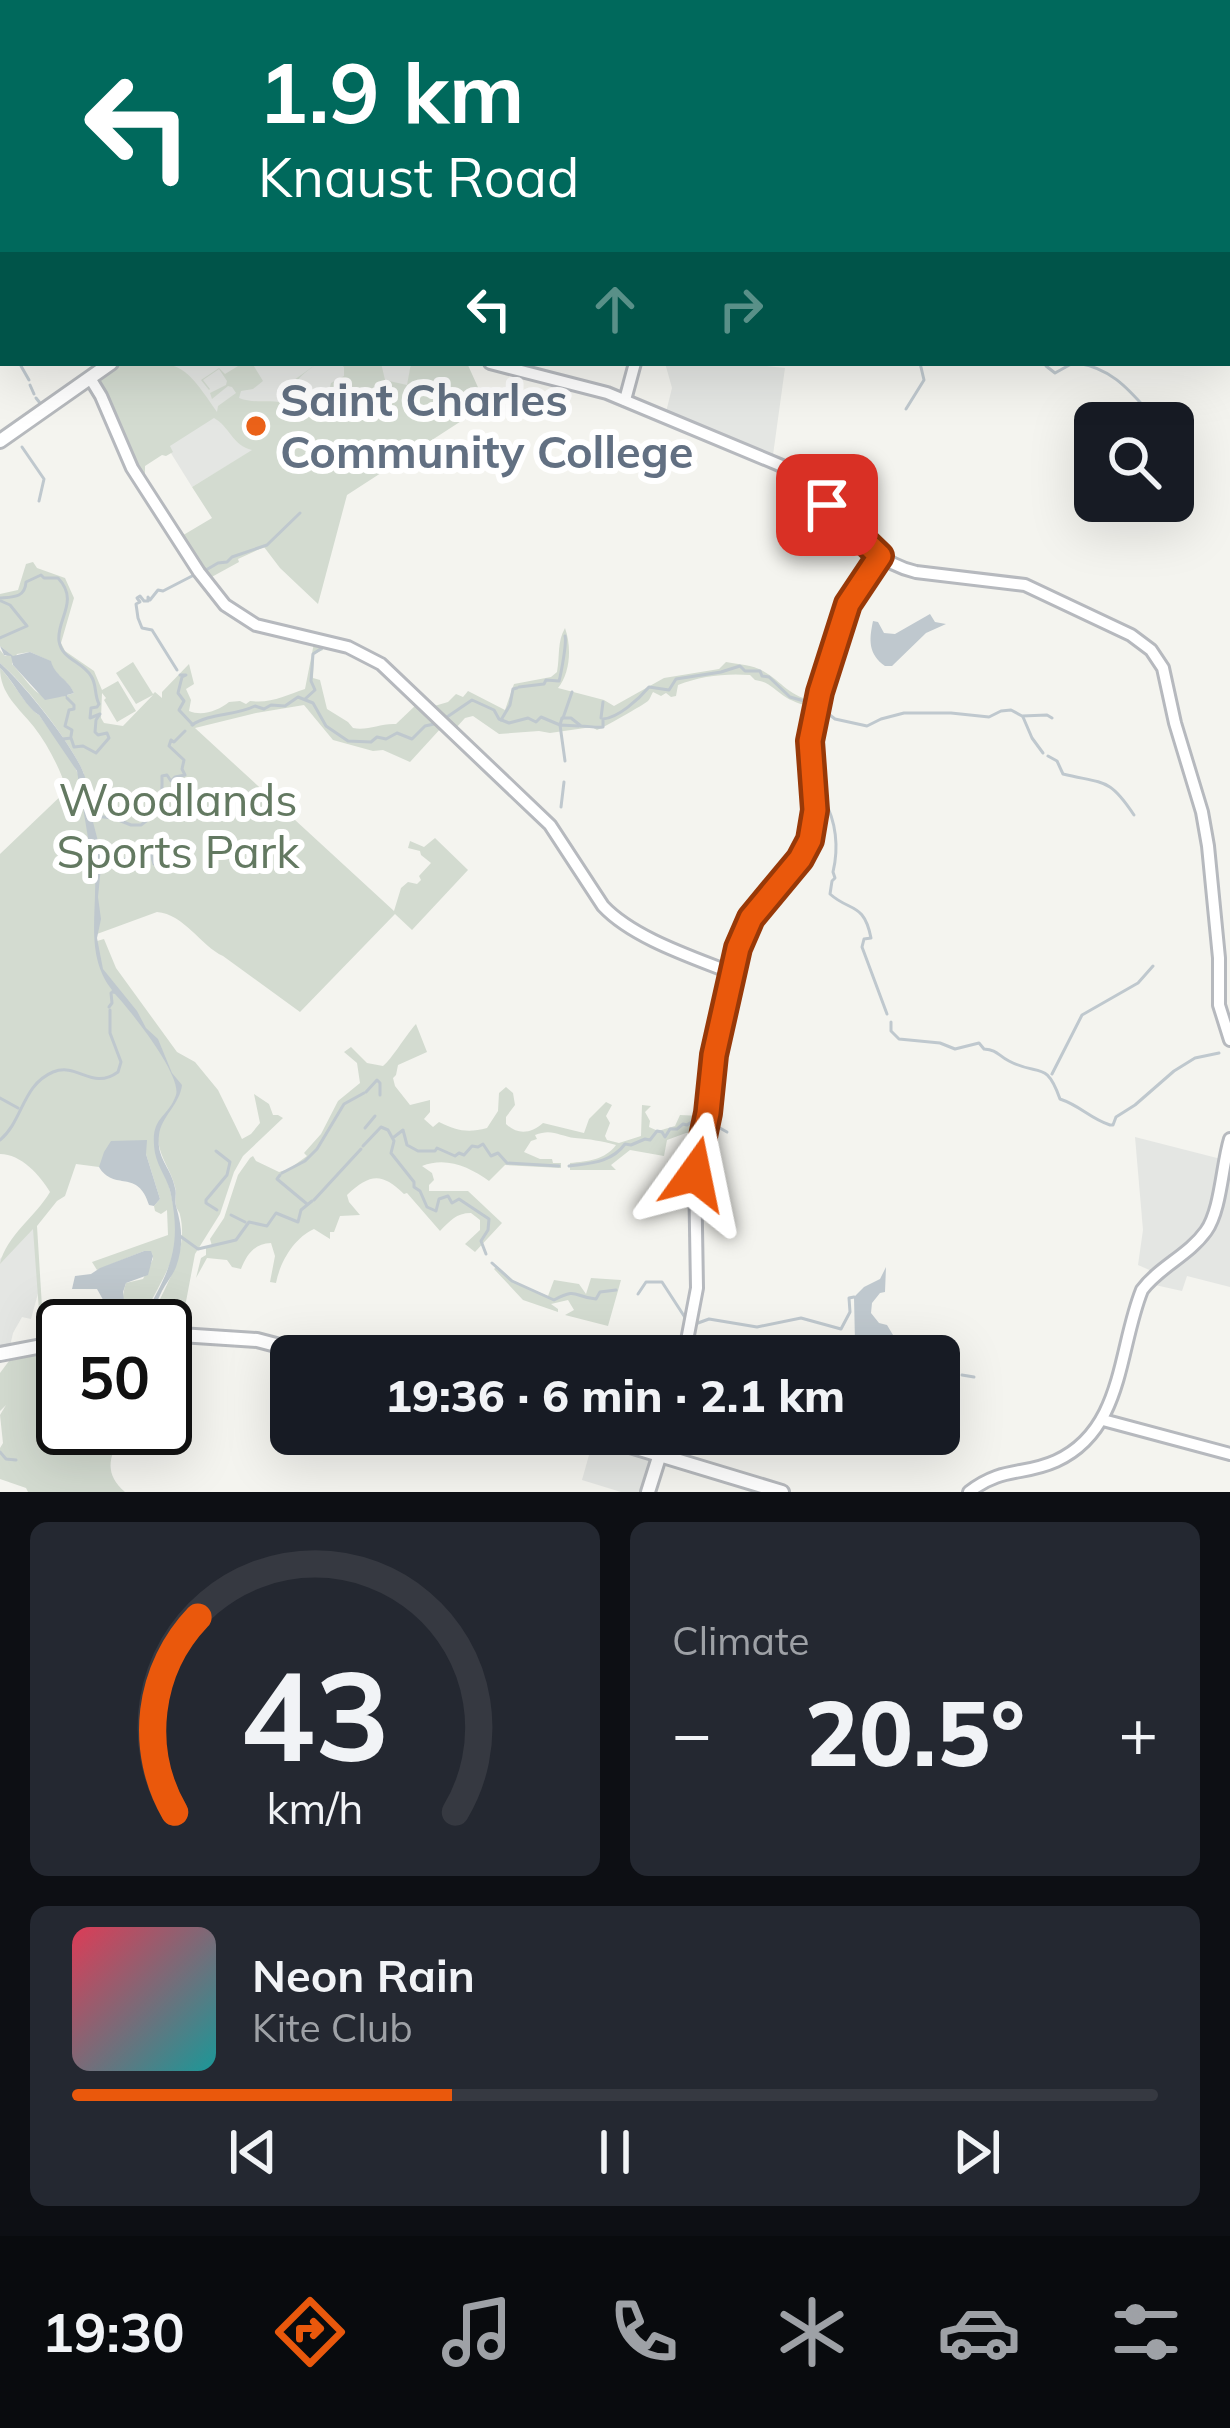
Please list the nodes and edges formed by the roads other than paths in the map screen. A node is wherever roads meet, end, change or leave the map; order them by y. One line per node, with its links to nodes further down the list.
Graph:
1 (107, 366): 4 (main road)
2 (502, 366): 5 (main road)
3 (634, 366): 5 (main road)
4 (90, 378): 6 (main road); 8 (main road)
5 (625, 400): 7 (main road)
6 (0, 441)
7 (878, 558): 8 (main road); 9 (main road)
8 (732, 973): 11 (main road)
9 (1230, 1040)
10 (1230, 1139): 16 (main road)
11 (688, 1335)
12 (192, 1336): 13 (main road)
13 (270, 1343)
14 (36, 1347): 15 (main road)
15 (0, 1354)
16 (1102, 1420): 17 (main road); 23 (main road)
17 (1230, 1454)
18 (650, 1455): 20 (main road)
19 (660, 1455): 20 (main road)
20 (659, 1458): 21 (main road); 22 (main road)
21 (648, 1492)
22 (782, 1492)
23 (969, 1492)

